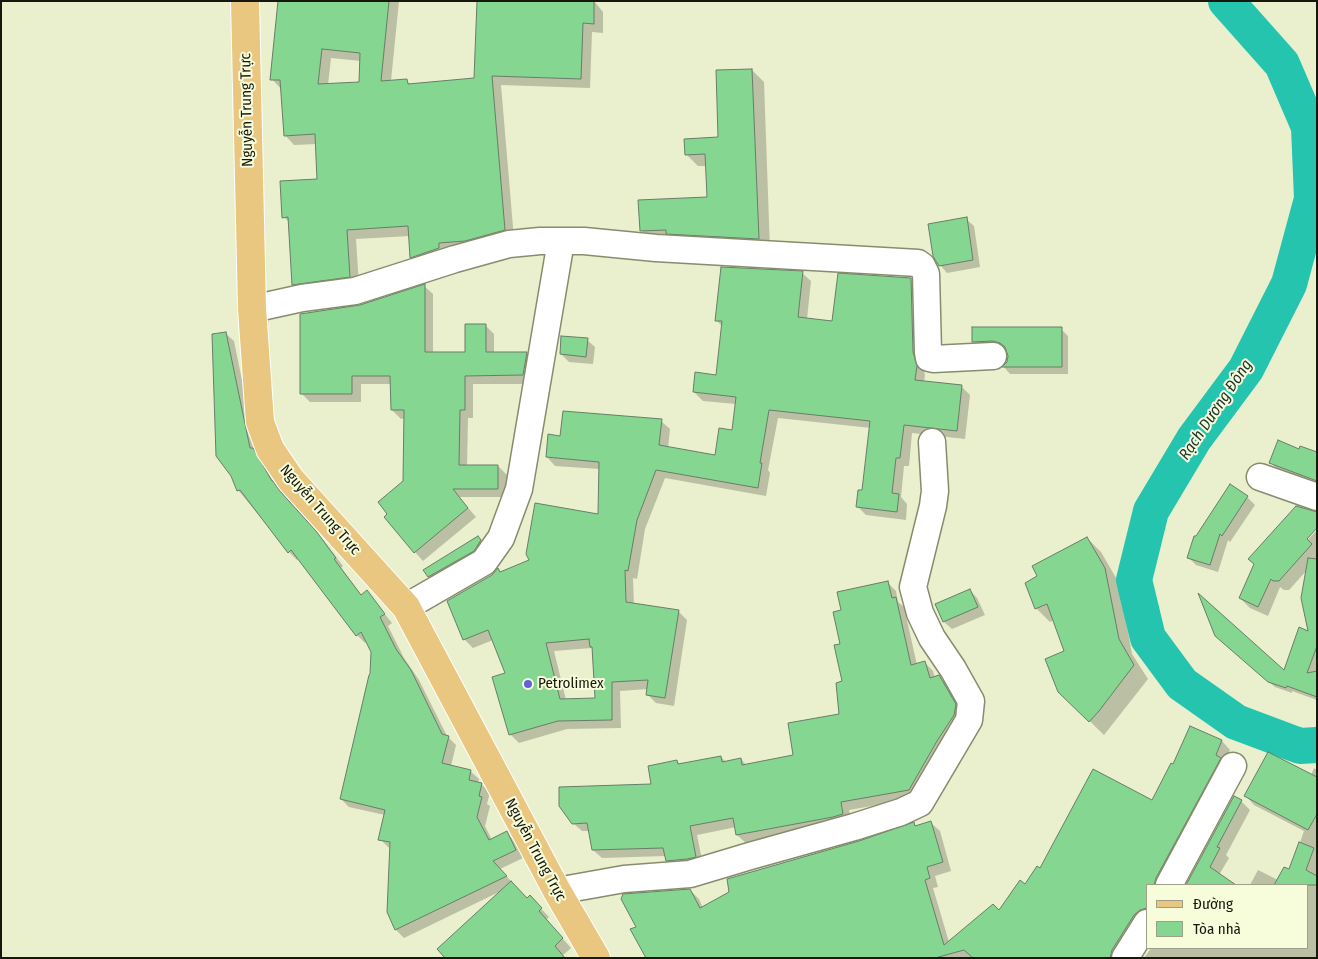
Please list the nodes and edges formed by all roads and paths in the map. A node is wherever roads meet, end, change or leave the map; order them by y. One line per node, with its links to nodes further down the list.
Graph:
1 (245, 1): 3 (main road, Nguyễn Trung Trực)
2 (561, 241): 3 (street); 4 (street); 8 (street)
3 (252, 309): 8 (main road, Nguyễn Trung Trực)
4 (993, 356)
5 (932, 442): 11 (street)
6 (1260, 477): 7 (street)
7 (1317, 497)
8 (406, 607): 11 (main road, Nguyễn Trung Trực)
9 (1233, 766): 10 (street)
10 (1170, 884)
11 (557, 891): 13 (main road, Nguyễn Trung Trực)
12 (1146, 925): 14 (street)
13 (596, 958)
14 (1125, 958)

